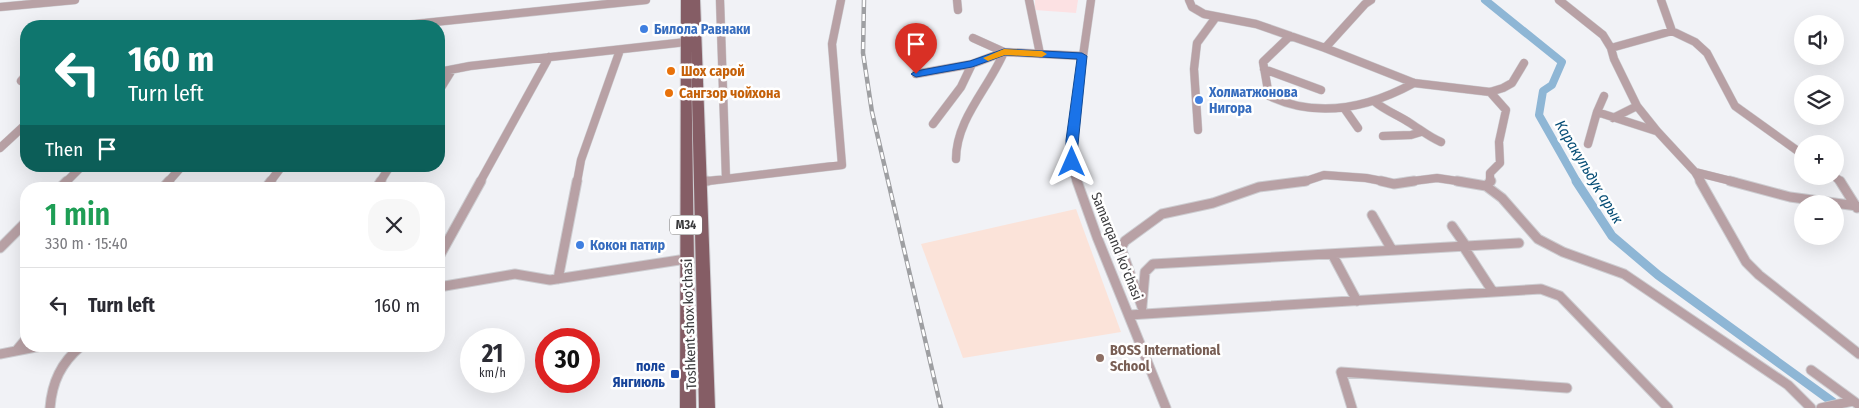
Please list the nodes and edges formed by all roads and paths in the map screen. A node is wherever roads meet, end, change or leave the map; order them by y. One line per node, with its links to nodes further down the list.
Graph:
1 (75, 0): 14 (street)
2 (646, 0): 17 (street)
3 (686, 0): 18 (main road, Toshkent shox ko'chasi / M34)
4 (695, 0): 18 (main road, Toshkent shox ko'chasi / M34)
5 (720, 0): 61 (street)
6 (841, 0): 61 (street)
7 (957, 0): 15 (street)
8 (1029, 0): 27 (street)
9 (1091, 0): 28 (street, Samarqand ko'chasi)
10 (1189, 0): 16 (street)
11 (1371, 0): 23 (street)
12 (1560, 0): 24 (street)
13 (1661, 0): 19 (street)
14 (0, 7)
15 (958, 10)
16 (1216, 17): 20 (street); 49 (street)
17 (445, 21)
18 (691, 22): 22 (main road, Toshkent shox ko'chasi / M34); 64 (main road, Toshkent shox ko'chasi / M34)
19 (1672, 31): 24 (street); 56 (street)
20 (1290, 36): 23 (street); 32 (street)
21 (973, 38): 26 (street)
22 (686, 42): 25 (street); 77 (main road, Toshkent shox ko'chasi / M34)
23 (1325, 48): 37 (street)
24 (1611, 48): 42 (street)
25 (620, 50): 29 (street); 78 (street)
26 (1004, 52): 27 (street); 31 (street); 57 (street)
27 (1040, 54): 28 (street)
28 (1082, 56): 83 (street, Samarqand ko'chasi)
29 (549, 57): 33 (street); 72 (street)
30 (1524, 63): 39 (street)
31 (972, 64): 35 (street); 46 (street)
32 (1264, 69): 38 (street); 43 (street)
33 (452, 70): 34 (street); 36 (street)
34 (445, 71)
35 (916, 74)
36 (445, 81)
37 (1414, 83): 39 (street); 41 (street)
38 (1321, 90)
39 (1490, 92): 66 (street)
40 (1604, 96): 44 (street)
41 (1375, 102): 43 (street); 51 (street)
42 (1637, 106): 45 (street); 50 (street)
43 (1344, 108): 47 (street)
44 (1596, 112): 45 (street); 54 (street)
45 (1613, 118): 50 (street)
46 (932, 124)
47 (1358, 128)
48 (20, 130): 55 (street)
49 (1198, 130)
50 (1657, 131): 60 (street)
51 (1421, 132): 52 (street); 53 (street)
52 (1383, 136)
53 (1441, 142)
54 (1588, 144)
55 (0, 148)
56 (1794, 148)
57 (956, 159)
58 (76, 172): 62 (street)
59 (177, 172): 63 (street)
60 (1695, 172): 67 (street); 89 (street)
61 (726, 179): 64 (street)
62 (66, 182)
63 (168, 182)
64 (700, 182): 95 (main road, Toshkent shox ko'chasi / M34)
65 (1842, 185): 67 (street)
66 (1486, 186): 82 (street); 99 (street)
67 (1858, 208)
68 (1372, 215): 75 (street)
69 (1452, 226): 73 (street)
70 (20, 228): 74 (street)
71 (1519, 243): 73 (street)
72 (445, 246)
73 (1464, 246): 75 (street); 80 (street)
74 (0, 248)
75 (1392, 250): 76 (street)
76 (1332, 254): 81 (street); 82 (street)
77 (686, 258): 78 (street); 94 (main road, Toshkent shox ko'chasi / M34)
78 (558, 279): 79 (street)
79 (445, 286)
80 (1493, 292): 81 (street); 98 (street)
81 (1357, 301): 82 (street)
82 (1144, 310): 83 (street)
83 (1129, 315): 96 (street, Samarqand ko'chasi)
84 (20, 346): 86 (street)
85 (20, 350): 86 (street)
86 (16, 351): 88 (street)
87 (75, 352): 93 (street)
88 (0, 354)
89 (1859, 354)
90 (1811, 370): 92 (street)
91 (1567, 388): 97 (street)
92 (1856, 403): 100 (street)
93 (50, 408)
94 (688, 408)
95 (707, 408)
96 (1166, 408)
97 (1352, 408)
98 (1668, 408)
99 (1811, 408)
100 (1821, 408)

